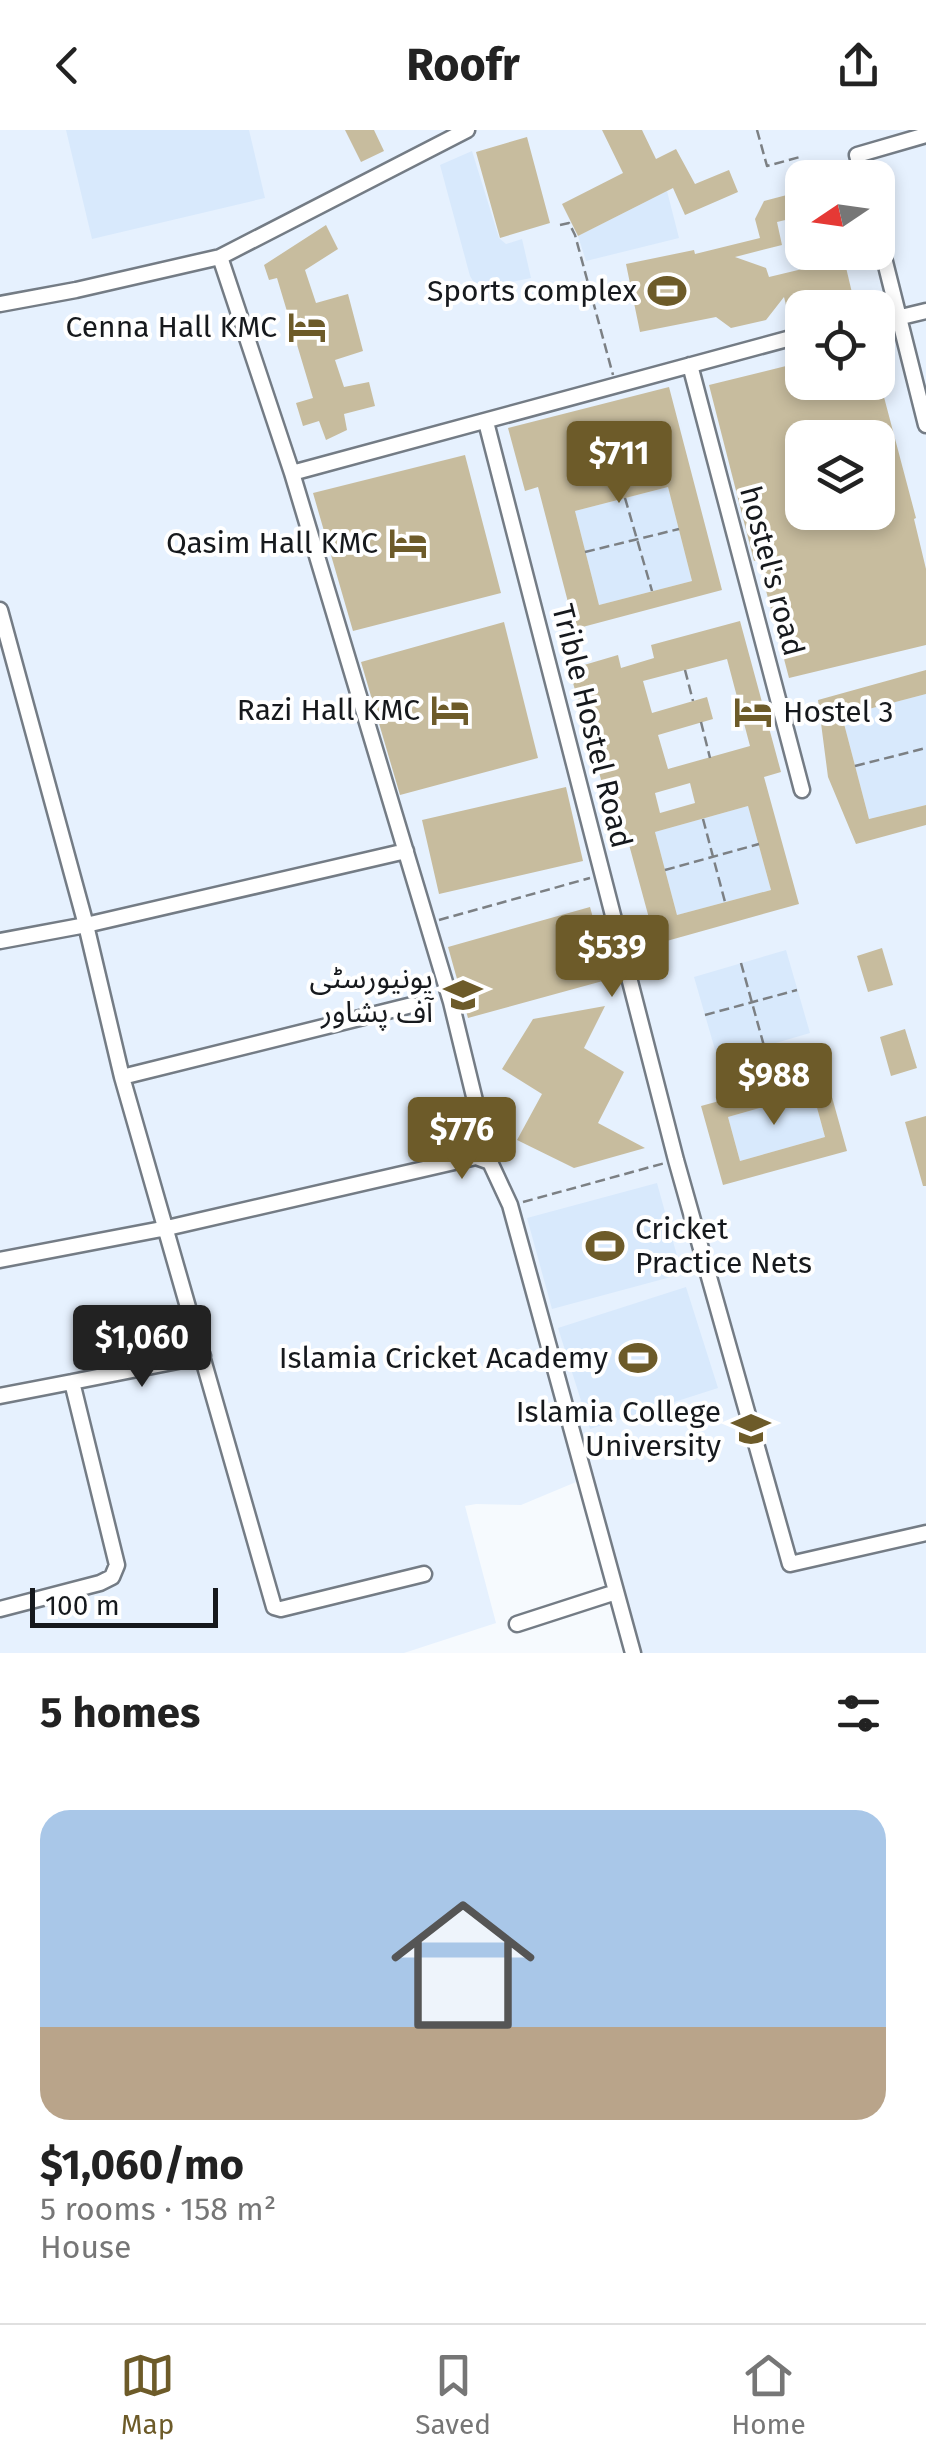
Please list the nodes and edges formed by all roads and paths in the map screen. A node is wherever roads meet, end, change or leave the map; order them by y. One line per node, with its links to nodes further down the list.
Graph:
1 (467, 130): 7 (street)
2 (757, 130): 4 (path)
3 (926, 134): 5 (street)
4 (800, 157)
5 (859, 160)
6 (560, 225): 14 (path)
7 (220, 258): 9 (street); 17 (street)
8 (887, 270): 11 (street)
9 (0, 304)
10 (926, 311): 11 (street)
11 (897, 314): 16 (street)
12 (785, 340): 13 (street)
13 (690, 365): 14 (street); 30 (street, hostel's road)
14 (616, 386): 15 (street)
15 (486, 422): 17 (street); 36 (street, Trible Hostel Road)
16 (926, 424)
17 (292, 472): 33 (street)
18 (625, 498): 20 (path)
19 (678, 528): 20 (path)
20 (637, 539): 21 (path); 22 (path)
21 (586, 552)
22 (652, 592)
23 (1, 620): 39 (street)
24 (685, 670): 25 (path)
25 (692, 701)
26 (701, 722): 28 (path)
27 (926, 748): 29 (path)
28 (710, 758)
29 (855, 766)
30 (802, 790)
31 (703, 819): 34 (path)
32 (759, 844): 34 (path)
33 (406, 851): 38 (street); 39 (street)
34 (713, 857): 35 (path); 37 (path)
35 (665, 870)
36 (602, 875): 38 (path); 48 (street, Trible Hostel Road)
37 (725, 902)
38 (428, 923): 49 (street)
39 (86, 925): 40 (street); 47 (street)
40 (0, 941)
41 (741, 963): 43 (path)
42 (797, 990): 43 (path)
43 (752, 1002): 45 (path); 46 (path)
44 (412, 1005): 47 (street)
45 (705, 1015)
46 (764, 1046)
47 (122, 1077): 51 (street)
48 (676, 1160): 50 (path); 56 (street, Trible Hostel Road)
49 (490, 1162): 50 (street); 51 (street)
50 (510, 1205): 58 (street)
51 (167, 1228): 52 (street); 53 (street)
52 (0, 1260)
53 (202, 1356): 54 (street); 57 (street)
54 (72, 1382): 55 (street); 59 (street)
55 (0, 1396)
56 (926, 1533)
57 (424, 1574)
58 (616, 1592): 60 (street); 61 (street)
59 (0, 1609)
60 (518, 1624)
61 (633, 1653)

